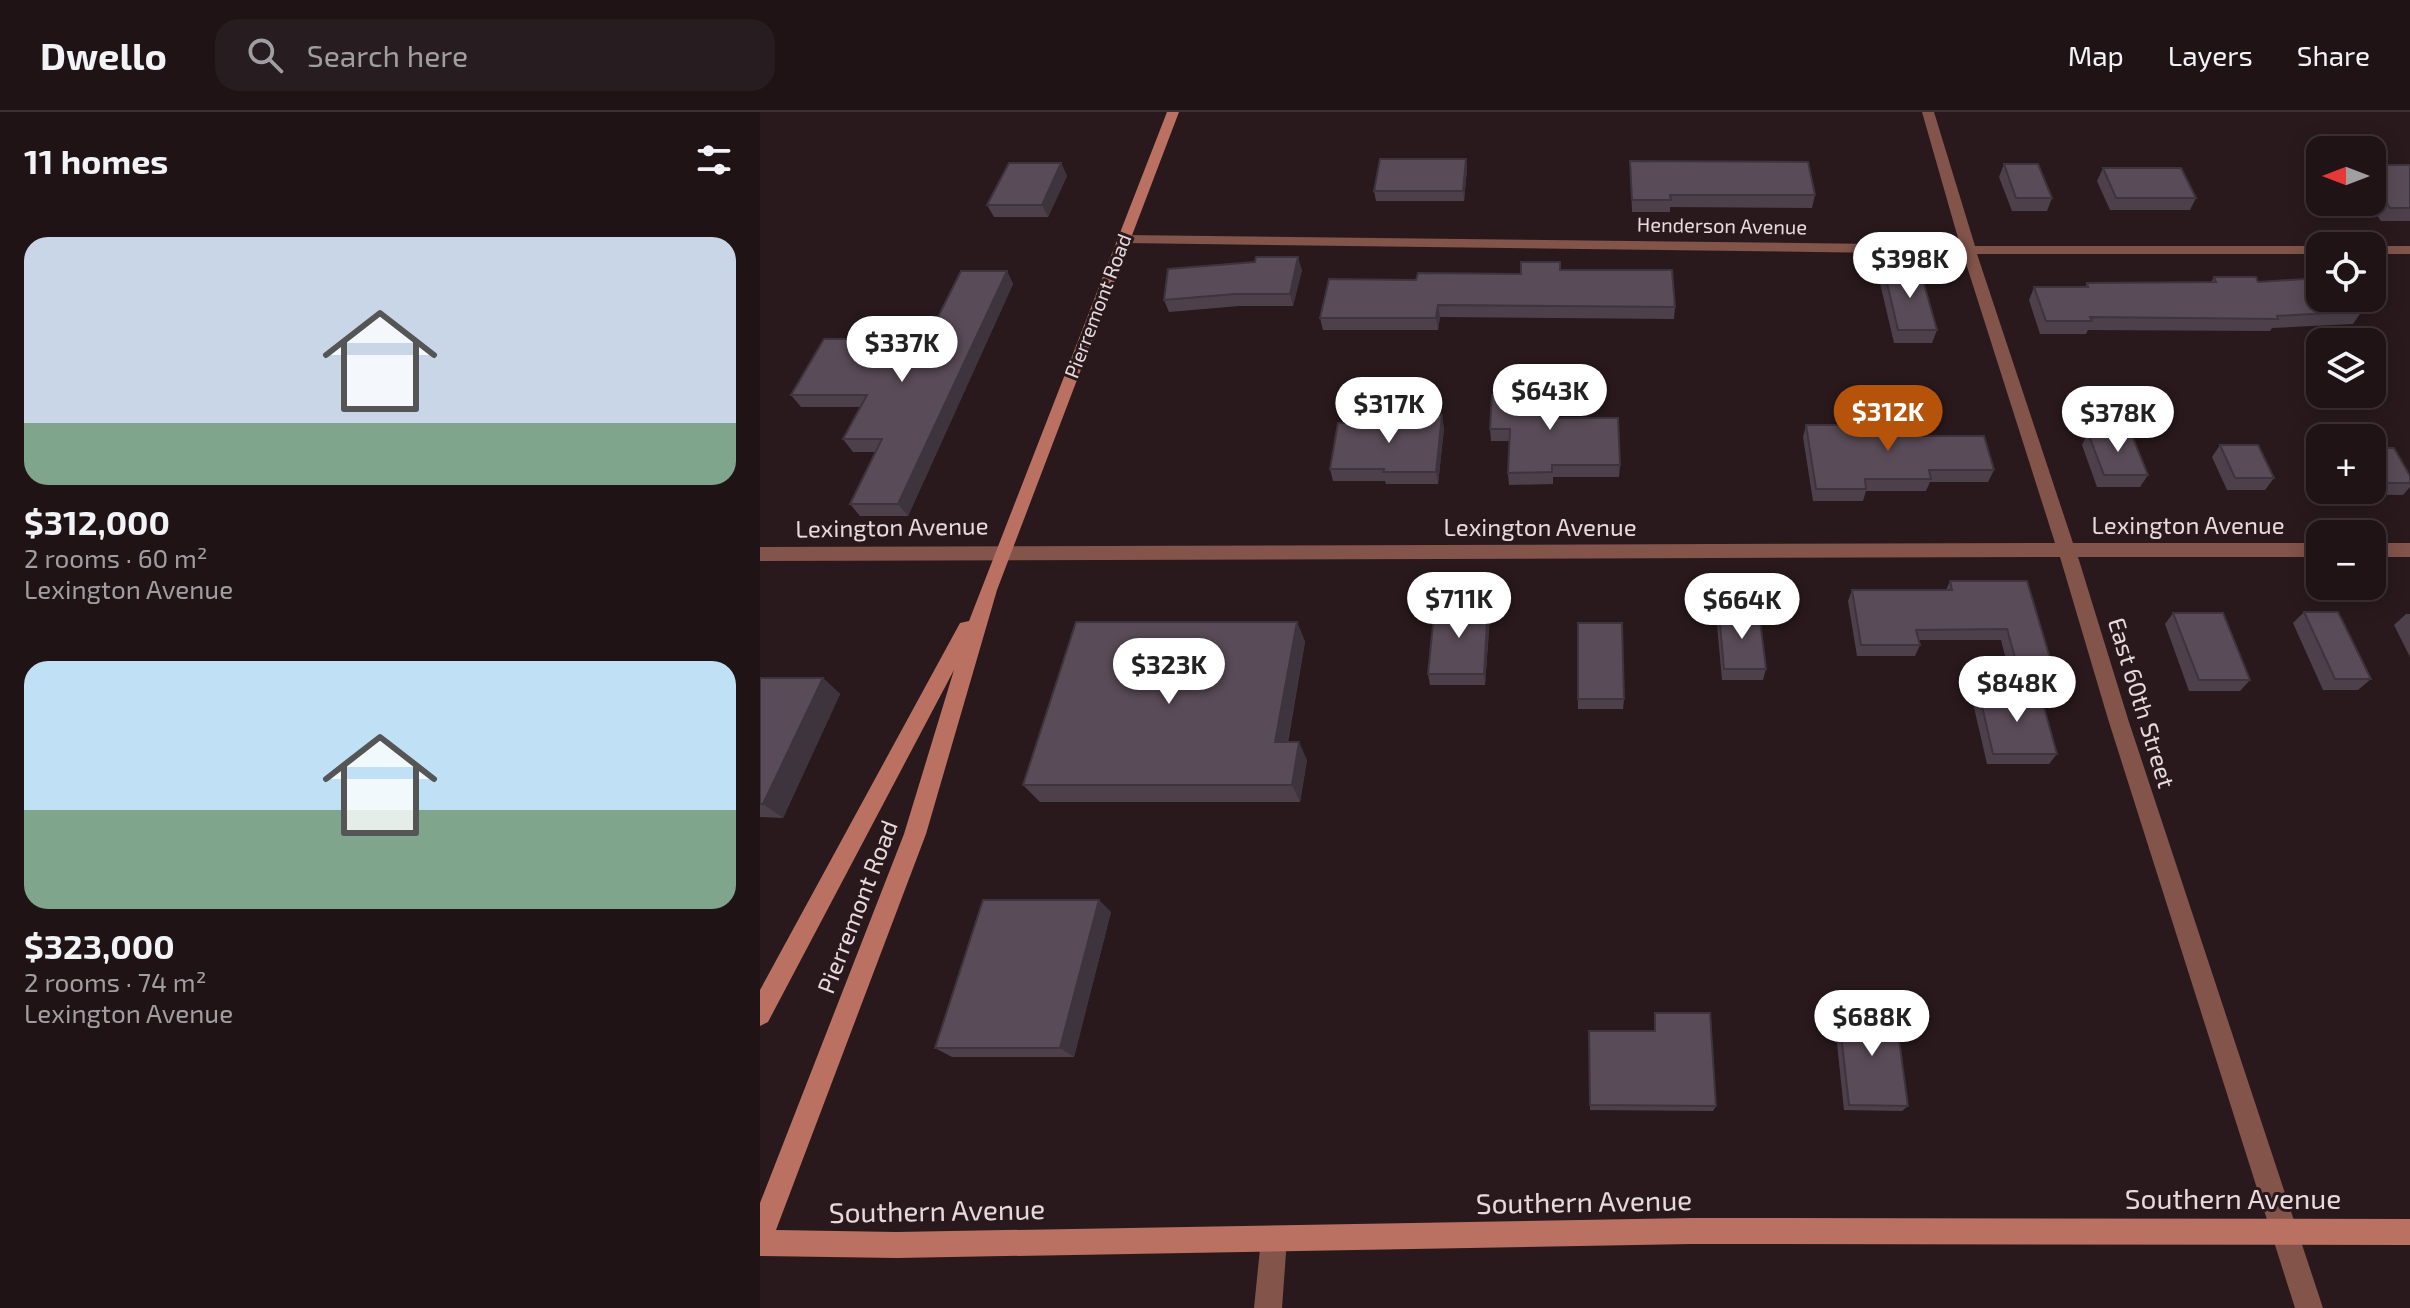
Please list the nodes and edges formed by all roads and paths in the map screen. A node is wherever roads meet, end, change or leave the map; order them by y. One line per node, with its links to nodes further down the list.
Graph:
1 (1173, 112): 3 (main road, Pierremont Road)
2 (1928, 112): 4 (street, East 60th Street)
3 (1124, 239): 4 (street, Henderson Avenue); 11 (main road, Pierremont Road)
4 (1968, 250): 5 (street, Henderson Avenue); 12 (street, East 60th Street)
5 (2306, 250)
6 (2386, 250): 7 (street)
7 (2410, 250)
8 (2306, 550): 12 (street, Lexington Avenue)
9 (2386, 550): 10 (street)
10 (2410, 550)
11 (1003, 551): 12 (street, Lexington Avenue); 13 (street, Lexington Avenue); 14 (main road, Pierremont Road)
12 (2067, 551): 16 (street, East 60th Street)
13 (760, 554)
14 (988, 590): 15 (main road, Pierremont Road); 19 (main road, Pierremont Road)
15 (760, 1014)
16 (2284, 1230): 17 (main road, Southern Avenue); 18 (main road, Southern Avenue); 21 (street, East 60th Street)
17 (2410, 1232)
18 (1274, 1239): 19 (main road, Southern Avenue); 20 (street)
19 (760, 1240)
20 (1268, 1308)
21 (2309, 1308)

